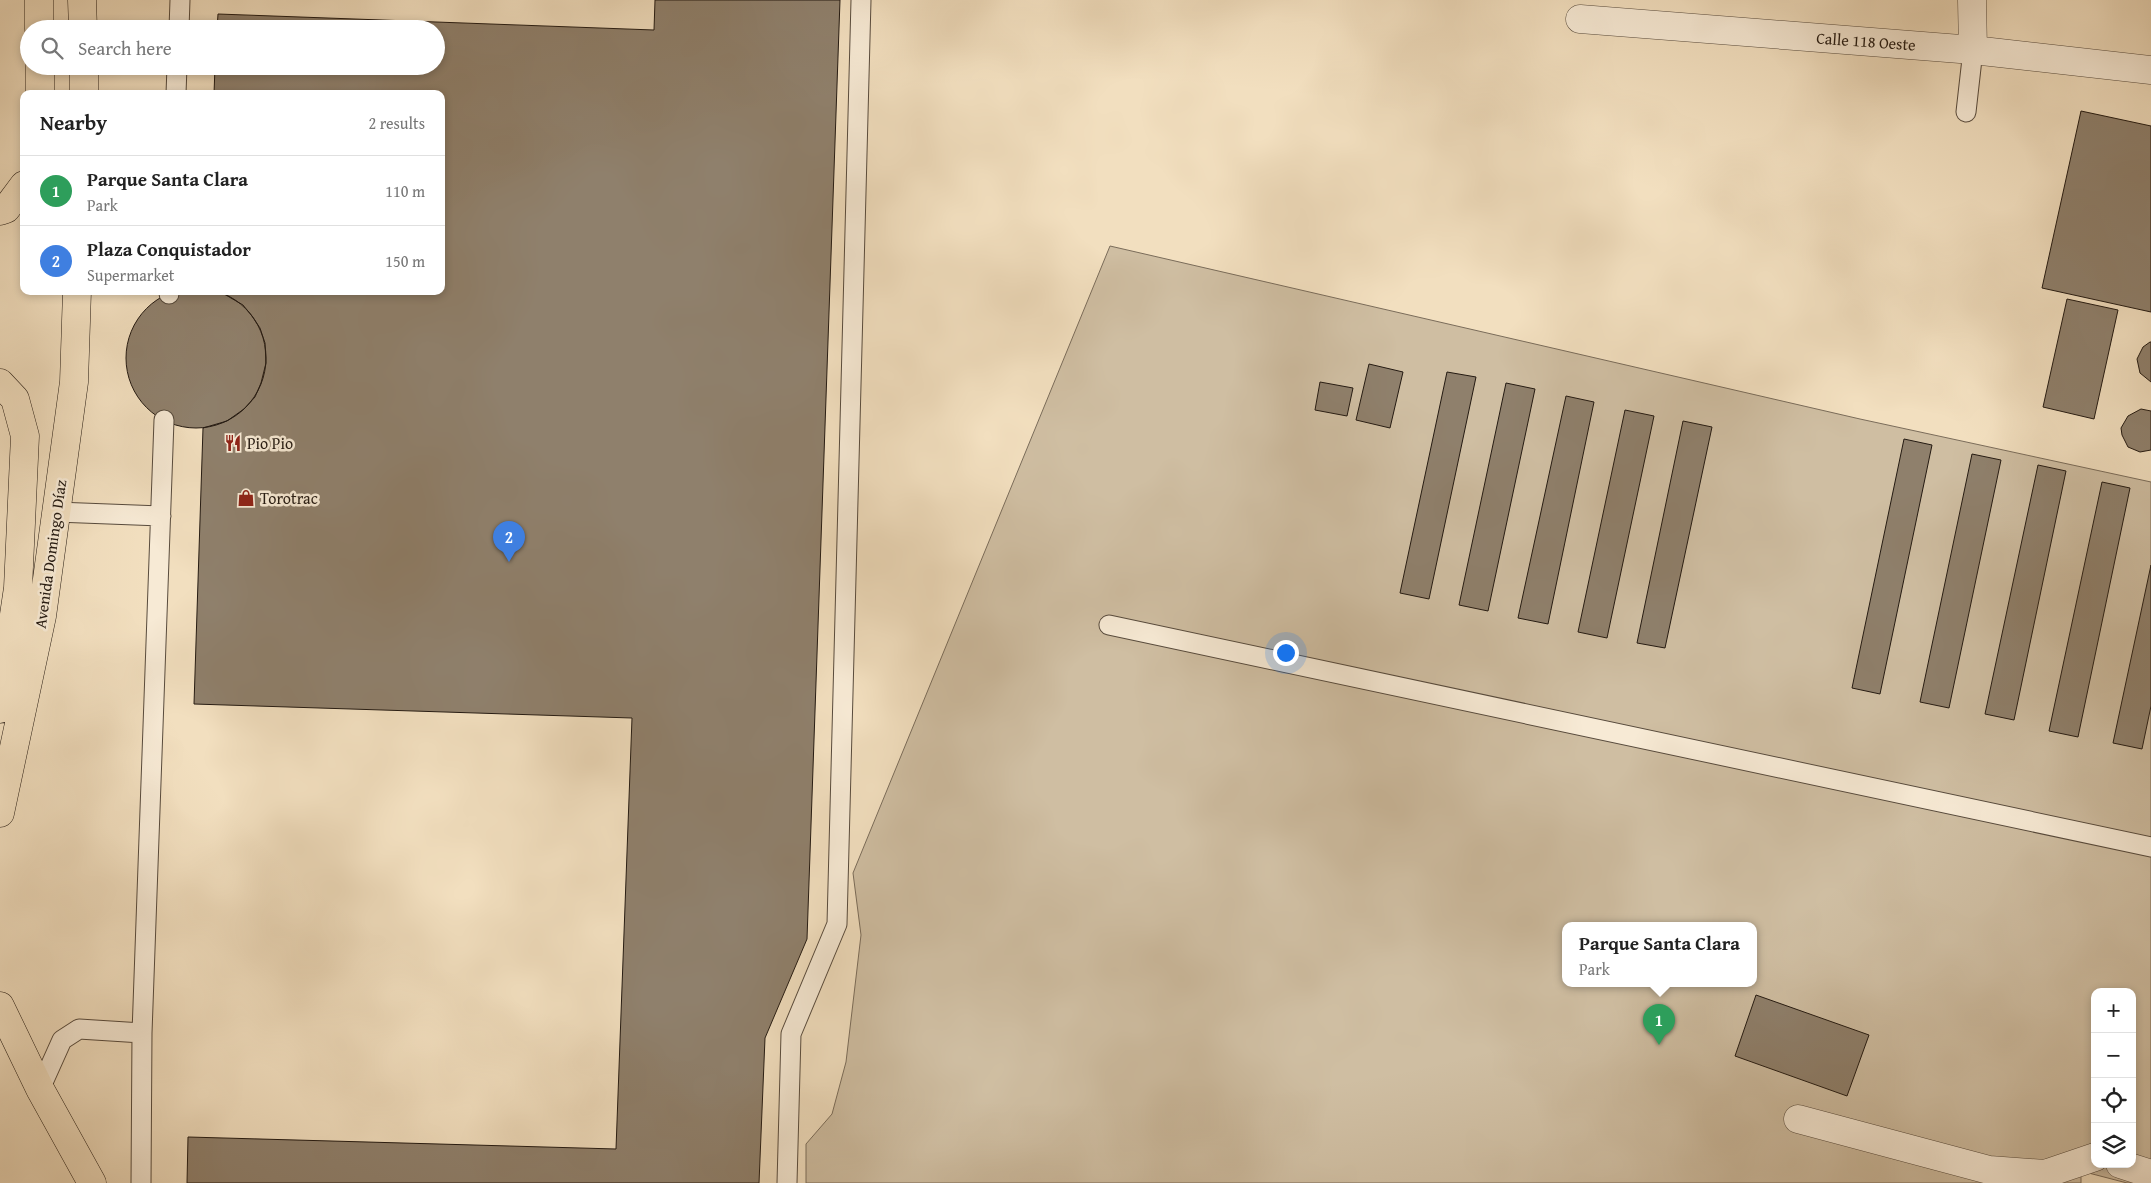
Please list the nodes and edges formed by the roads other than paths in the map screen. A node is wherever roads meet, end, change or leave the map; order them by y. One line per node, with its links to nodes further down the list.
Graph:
1 (39, 0): 6 (main road)
2 (82, 0): 7 (main road)
3 (180, 0): 8 (lane)
4 (861, 0): 39 (lane)
5 (1972, 0): 10 (street)
6 (39, 20)
7 (83, 20)
8 (179, 20)
9 (1580, 20): 10 (street, Calle 118 Oeste)
10 (1973, 50): 11 (street, Calle 118 Oeste); 18 (lane)
11 (2151, 70)
12 (40, 75): 15 (main road)
13 (84, 75): 16 (main road)
14 (177, 75): 17 (lane)
15 (40, 90)
16 (84, 90)
17 (176, 90)
18 (1966, 112)
19 (20, 190): 20 (main road)
20 (0, 211)
21 (77, 295): 24 (main road, Avenida Domingo Díaz)
22 (0, 383): 27 (main road)
23 (164, 420): 25 (lane)
24 (56, 512): 25 (lane); 28 (main road, Avenida Domingo Díaz)
25 (161, 516): 31 (lane)
26 (1108, 625): 29 (lane)
27 (0, 709)
28 (0, 813)
29 (2151, 847)
30 (0, 1006): 32 (main road)
31 (142, 1033): 32 (lane); 38 (lane)
32 (40, 1088): 37 (main road)
33 (1798, 1119): 34 (street)
34 (2091, 1159)
35 (2132, 1168): 36 (street)
36 (2151, 1174)
37 (92, 1183)
38 (141, 1183)
39 (787, 1183)

